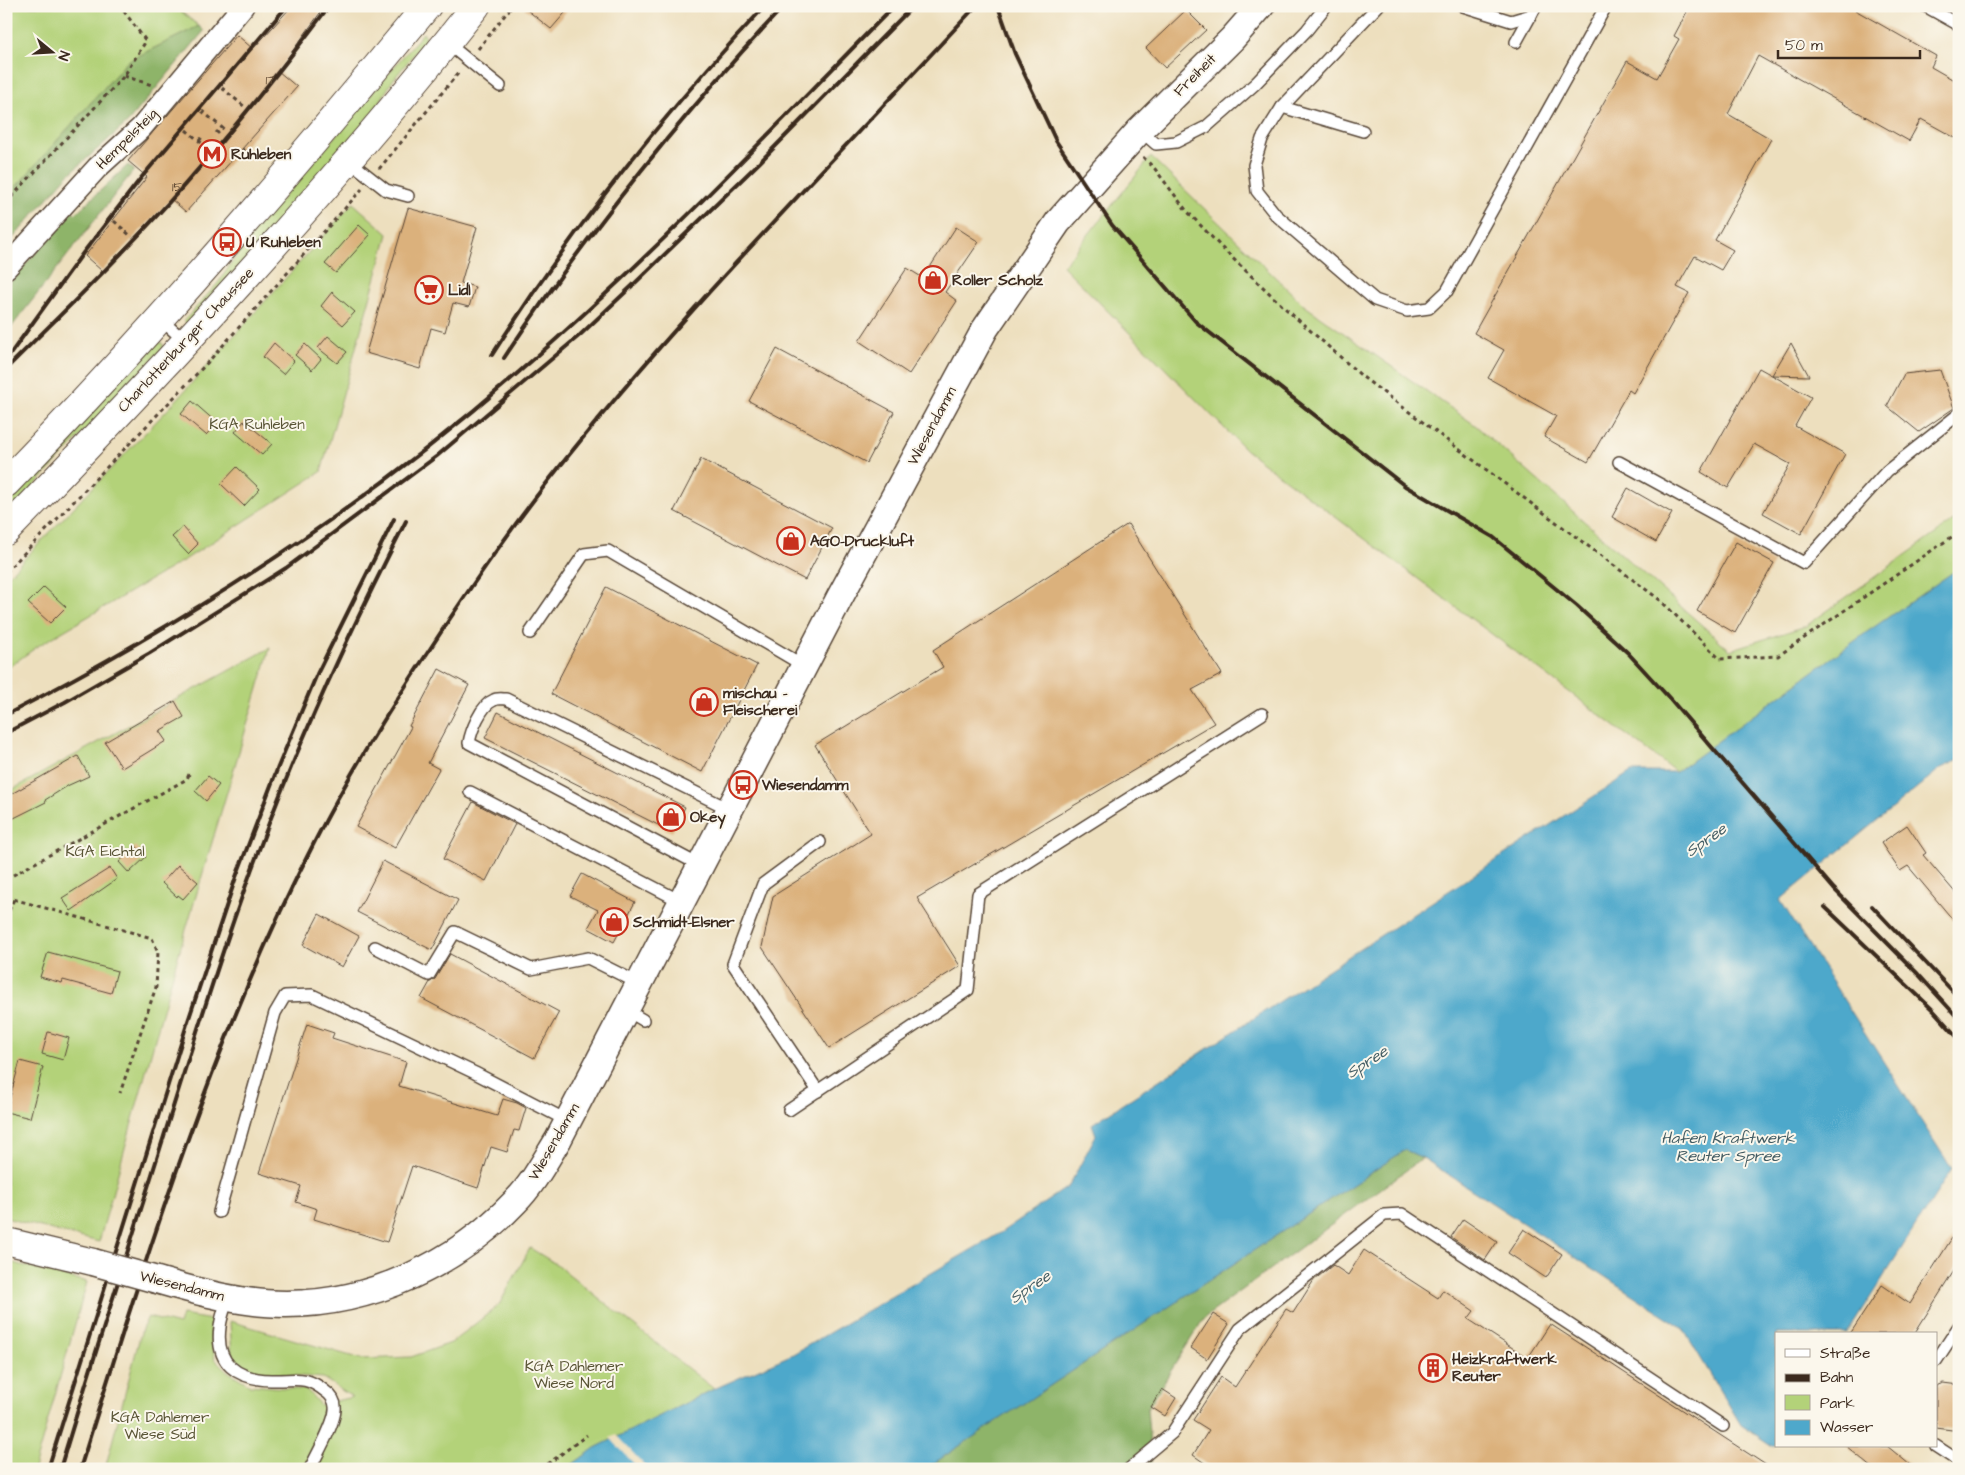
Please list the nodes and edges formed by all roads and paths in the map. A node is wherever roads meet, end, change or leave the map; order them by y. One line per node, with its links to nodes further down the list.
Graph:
1 (120, 6): 17 (path)
2 (243, 6): 20 (street, Hempelsteig)
3 (427, 6): 42 (main road)
4 (476, 6): 14 (main road, Charlottenburger Chaussee)
5 (512, 6): 16 (path)
6 (1261, 6): 30 (street, Freiheit)
7 (1326, 6): 30 (lane)
8 (1378, 6): 22 (lane)
9 (1463, 6): 12 (lane)
10 (1606, 6): 22 (lane)
11 (1925, 6): 13 (lane)
12 (1534, 11): 15 (lane)
13 (1959, 25)
14 (446, 42): 16 (lane); 35 (main road, Charlottenburger Chaussee)
15 (1516, 42)
16 (469, 60): 18 (lane); 36 (path)
17 (124, 76): 20 (path); 38 (path)
18 (500, 86)
19 (222, 88): 21 (path)
20 (173, 91): 41 (street, Hempelsteig)
21 (245, 107)
22 (1282, 107): 27 (lane)
23 (202, 111): 24 (path)
24 (222, 128): 26 (path); 28 (path)
25 (186, 130): 31 (path)
26 (226, 131)
27 (1363, 131)
28 (216, 132)
29 (203, 136): 31 (path)
30 (1134, 137): 48 (path); 51 (street, Wiesendamm)
31 (199, 141): 33 (path)
32 (242, 149): 34 (path)
33 (210, 150)
34 (250, 155)
35 (348, 160): 36 (lane); 43 (main road, Charlottenburger Chaussee)
36 (371, 178): 37 (lane); 49 (path)
37 (408, 196)
38 (6, 203)
39 (114, 221): 40 (path)
40 (132, 237)
41 (6, 268)
42 (159, 318): 43 (lane); 46 (main road)
43 (186, 342): 47 (main road, Charlottenburger Chaussee)
44 (1959, 414): 45 (lane)
45 (1619, 462)
46 (6, 483)
47 (6, 531)
48 (1959, 532)
49 (6, 572)
50 (530, 633): 51 (lane)
51 (806, 666): 55 (street, Wiesendamm)
52 (1262, 714): 65 (lane)
53 (190, 772): 58 (path)
54 (470, 792): 61 (lane)
55 (731, 810): 57 (street, Wiesendamm); 57 (lane)
56 (820, 842): 65 (lane)
57 (701, 866): 61 (street, Wiesendamm)
58 (6, 879)
59 (6, 897): 60 (path)
60 (14, 899): 62 (path); 66 (path)
61 (682, 902): 64 (street, Wiesendamm)
62 (6, 918)
63 (375, 947): 64 (lane)
64 (640, 984): 68 (street, Wiesendamm)
65 (818, 1091): 67 (lane)
66 (120, 1092)
67 (789, 1110)
68 (568, 1121): 69 (lane); 71 (street, Wiesendamm)
69 (219, 1212)
70 (6, 1242): 71 (street, Wiesendamm, bridge)
71 (228, 1298): 78 (lane)
72 (1959, 1326): 73 (lane)
73 (1938, 1358)
74 (1723, 1426): 80 (lane)
75 (587, 1435): 79 (path)
76 (1938, 1447): 77 (lane)
77 (1959, 1460)
78 (310, 1469)
79 (541, 1469)
80 (1129, 1469)

